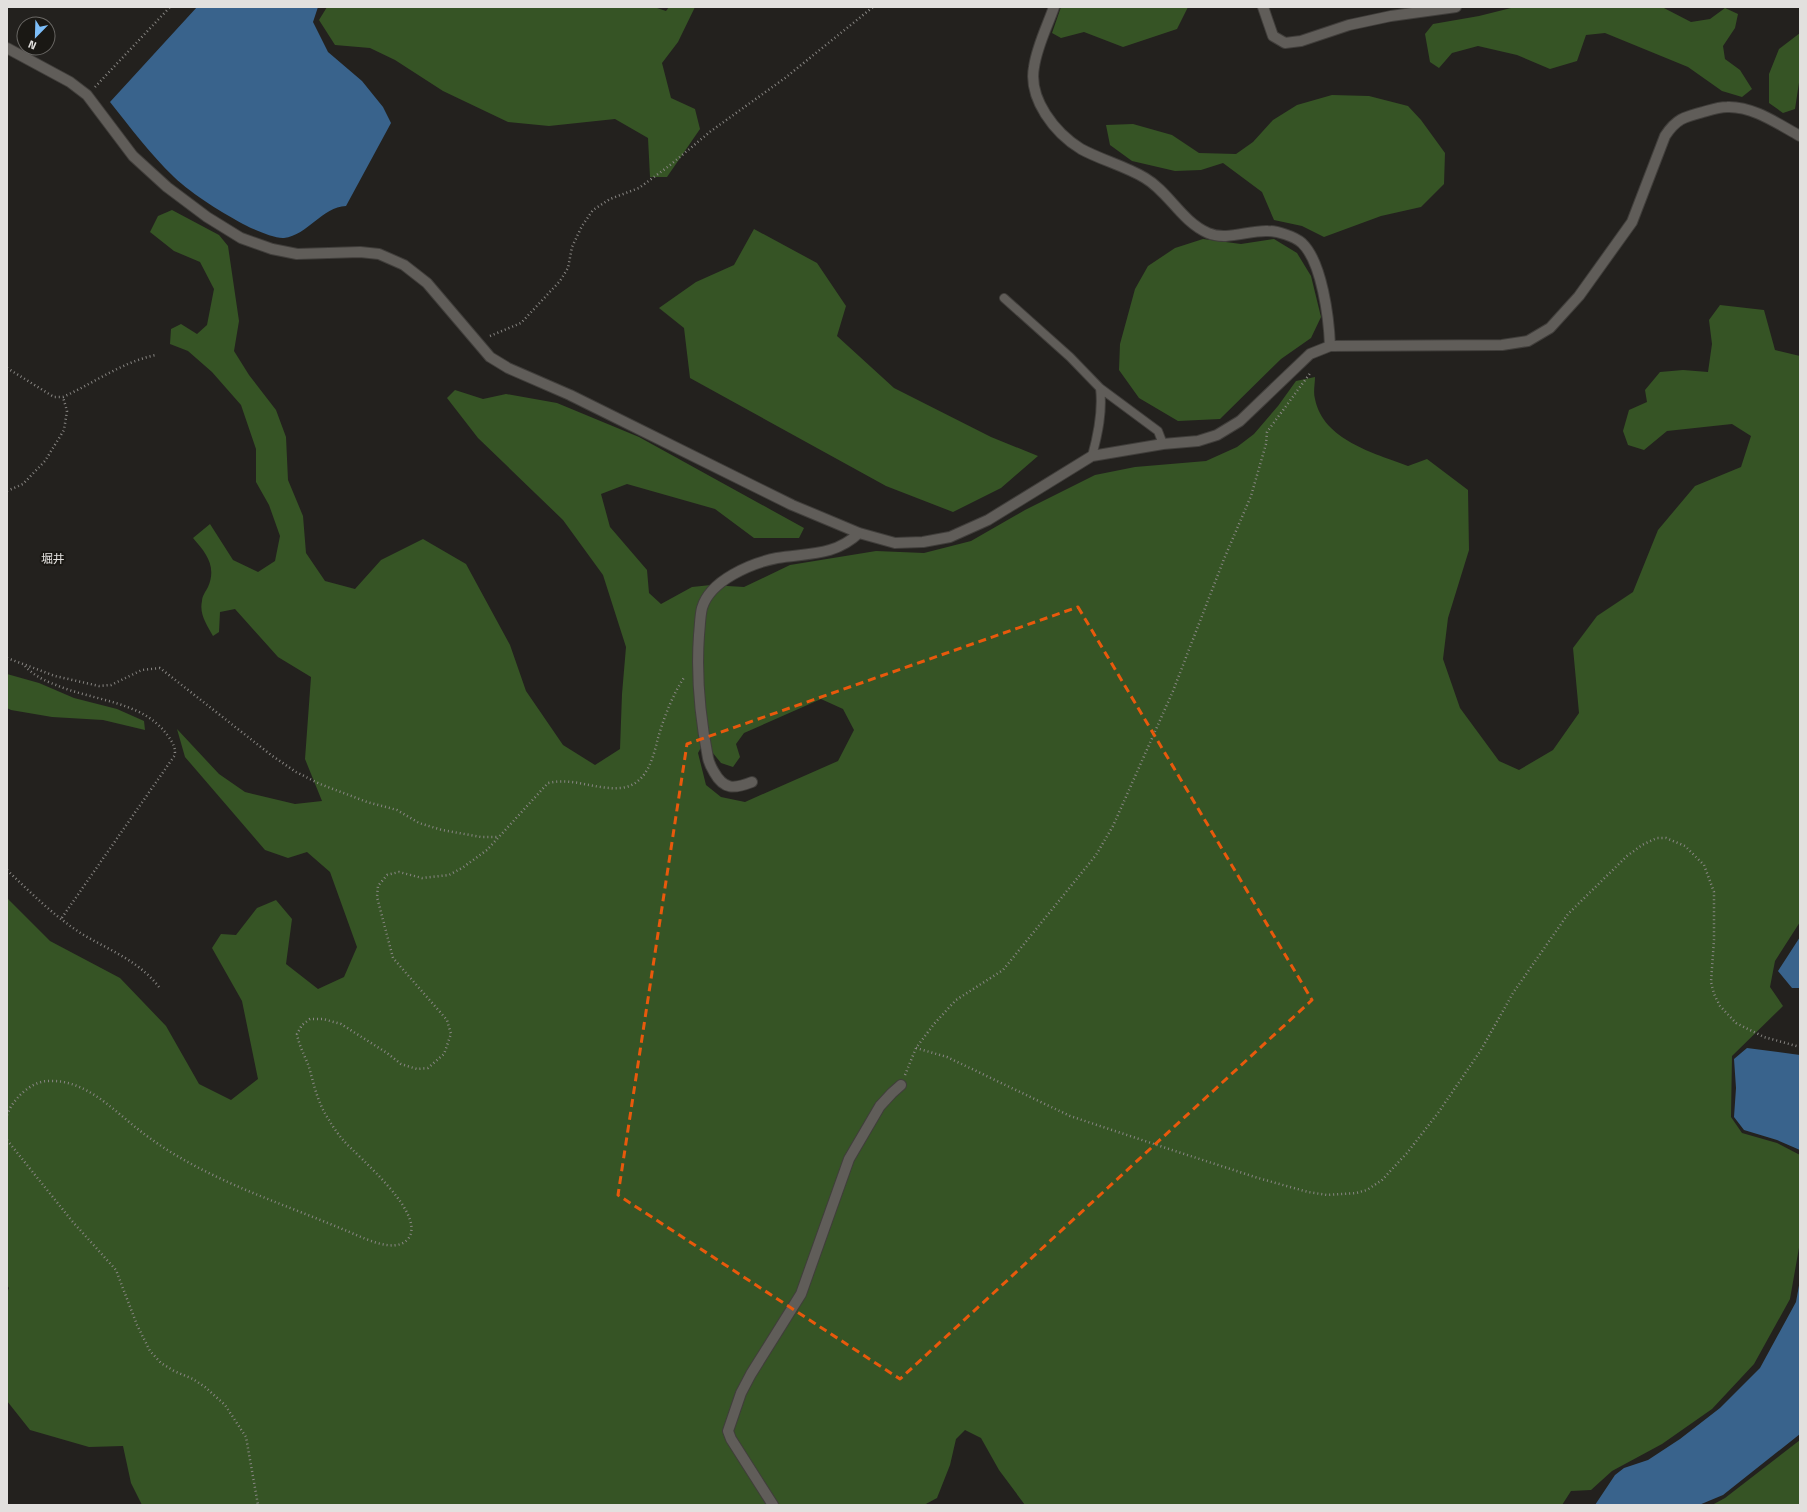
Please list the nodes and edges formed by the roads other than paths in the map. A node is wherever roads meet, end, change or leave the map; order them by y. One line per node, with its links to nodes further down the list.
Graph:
1 (1054, 7): 7 (street)
2 (1263, 7): 3 (street)
3 (1456, 7)
4 (7, 48): 11 (street)
5 (1800, 136): 7 (street)
6 (1004, 298): 8 (lane)
7 (1330, 346): 9 (street)
8 (1100, 388): 9 (lane); 10 (lane)
9 (1163, 444): 10 (street)
10 (1092, 456): 11 (street)
11 (859, 533): 12 (street)
12 (752, 782)
13 (901, 1085): 14 (street)
14 (773, 1505)

